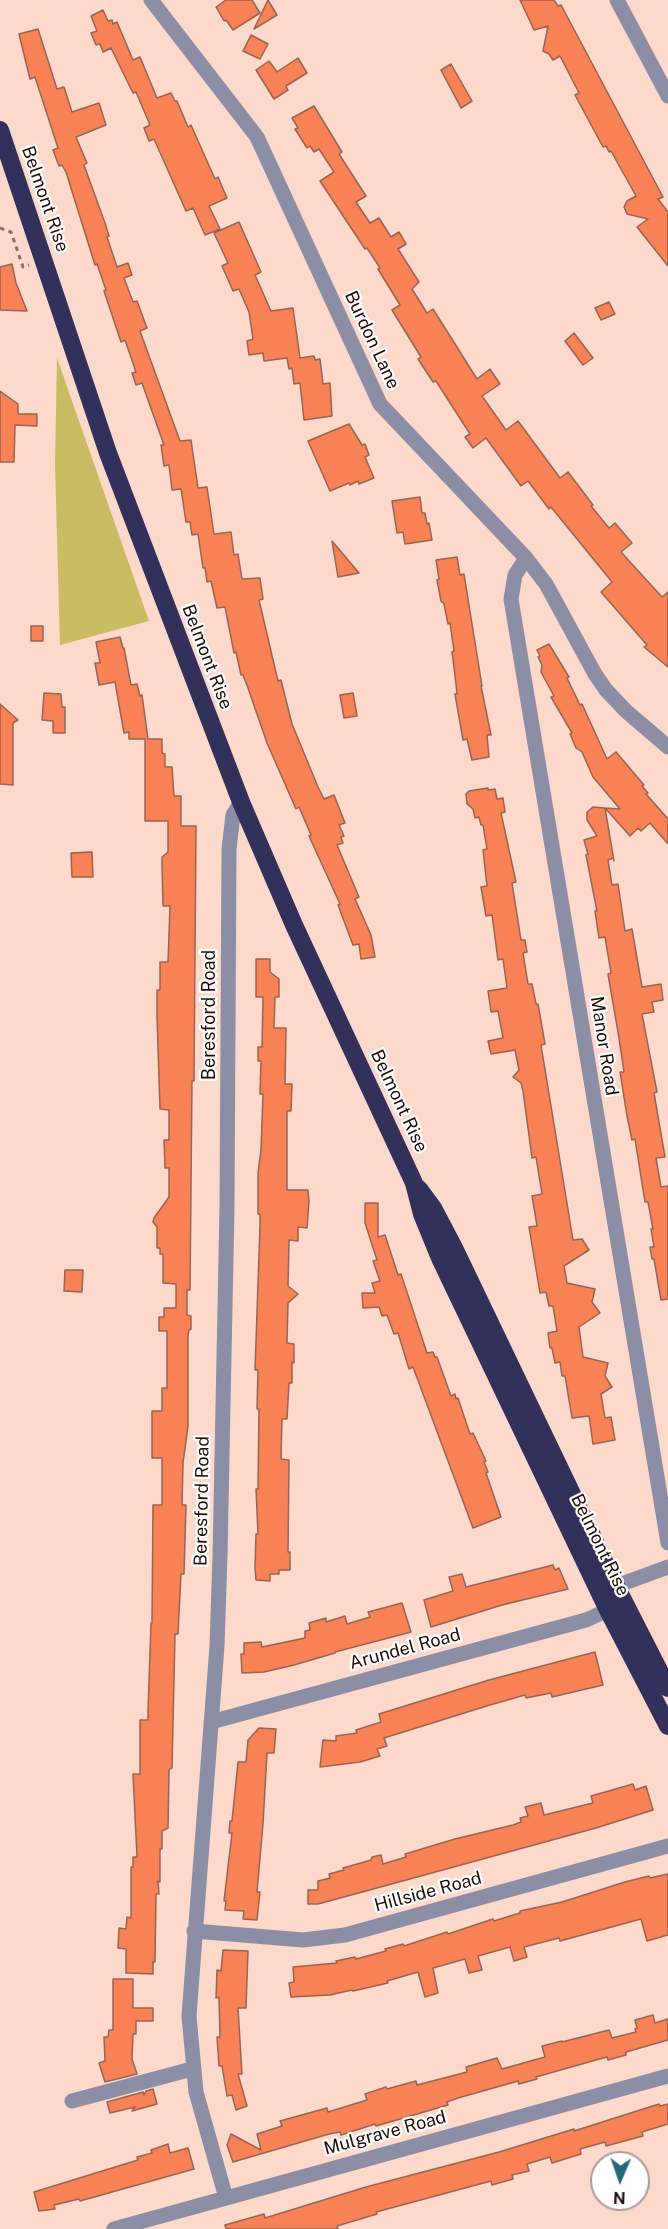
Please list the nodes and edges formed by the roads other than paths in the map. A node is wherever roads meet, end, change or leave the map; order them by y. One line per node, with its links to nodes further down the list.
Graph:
1 (151, 0): 5 (street, Burdon Lane)
2 (617, 0): 3 (street)
3 (668, 96)
4 (0, 130): 7 (highway, Belmont Rise)
5 (526, 558): 6 (street, Burdon Lane); 9 (street, Manor Road)
6 (665, 740)
7 (241, 802): 8 (highway, Belmont Rise); 14 (street, Beresford Road)
8 (414, 1183): 11 (highway, Belmont Rise); 12 (highway, Belmont Rise)
9 (668, 1543)
10 (668, 1567): 11 (street)
11 (616, 1586): 13 (highway, Belmont Rise)
12 (608, 1610): 14 (street, Arundel Road); 15 (highway, Belmont Rise)
13 (668, 1688)
14 (211, 1722): 17 (street, Beresford Road)
15 (668, 1726)
16 (668, 1846): 17 (street, Hillside Road)
17 (194, 1931): 18 (street, Beresford Road)
18 (192, 2069): 20 (street); 21 (street, Beresford Road)
19 (668, 2076): 21 (street, Mulgrave Road)
20 (72, 2101)
21 (226, 2198): 22 (street, Mulgrave Road)
22 (114, 2229)

